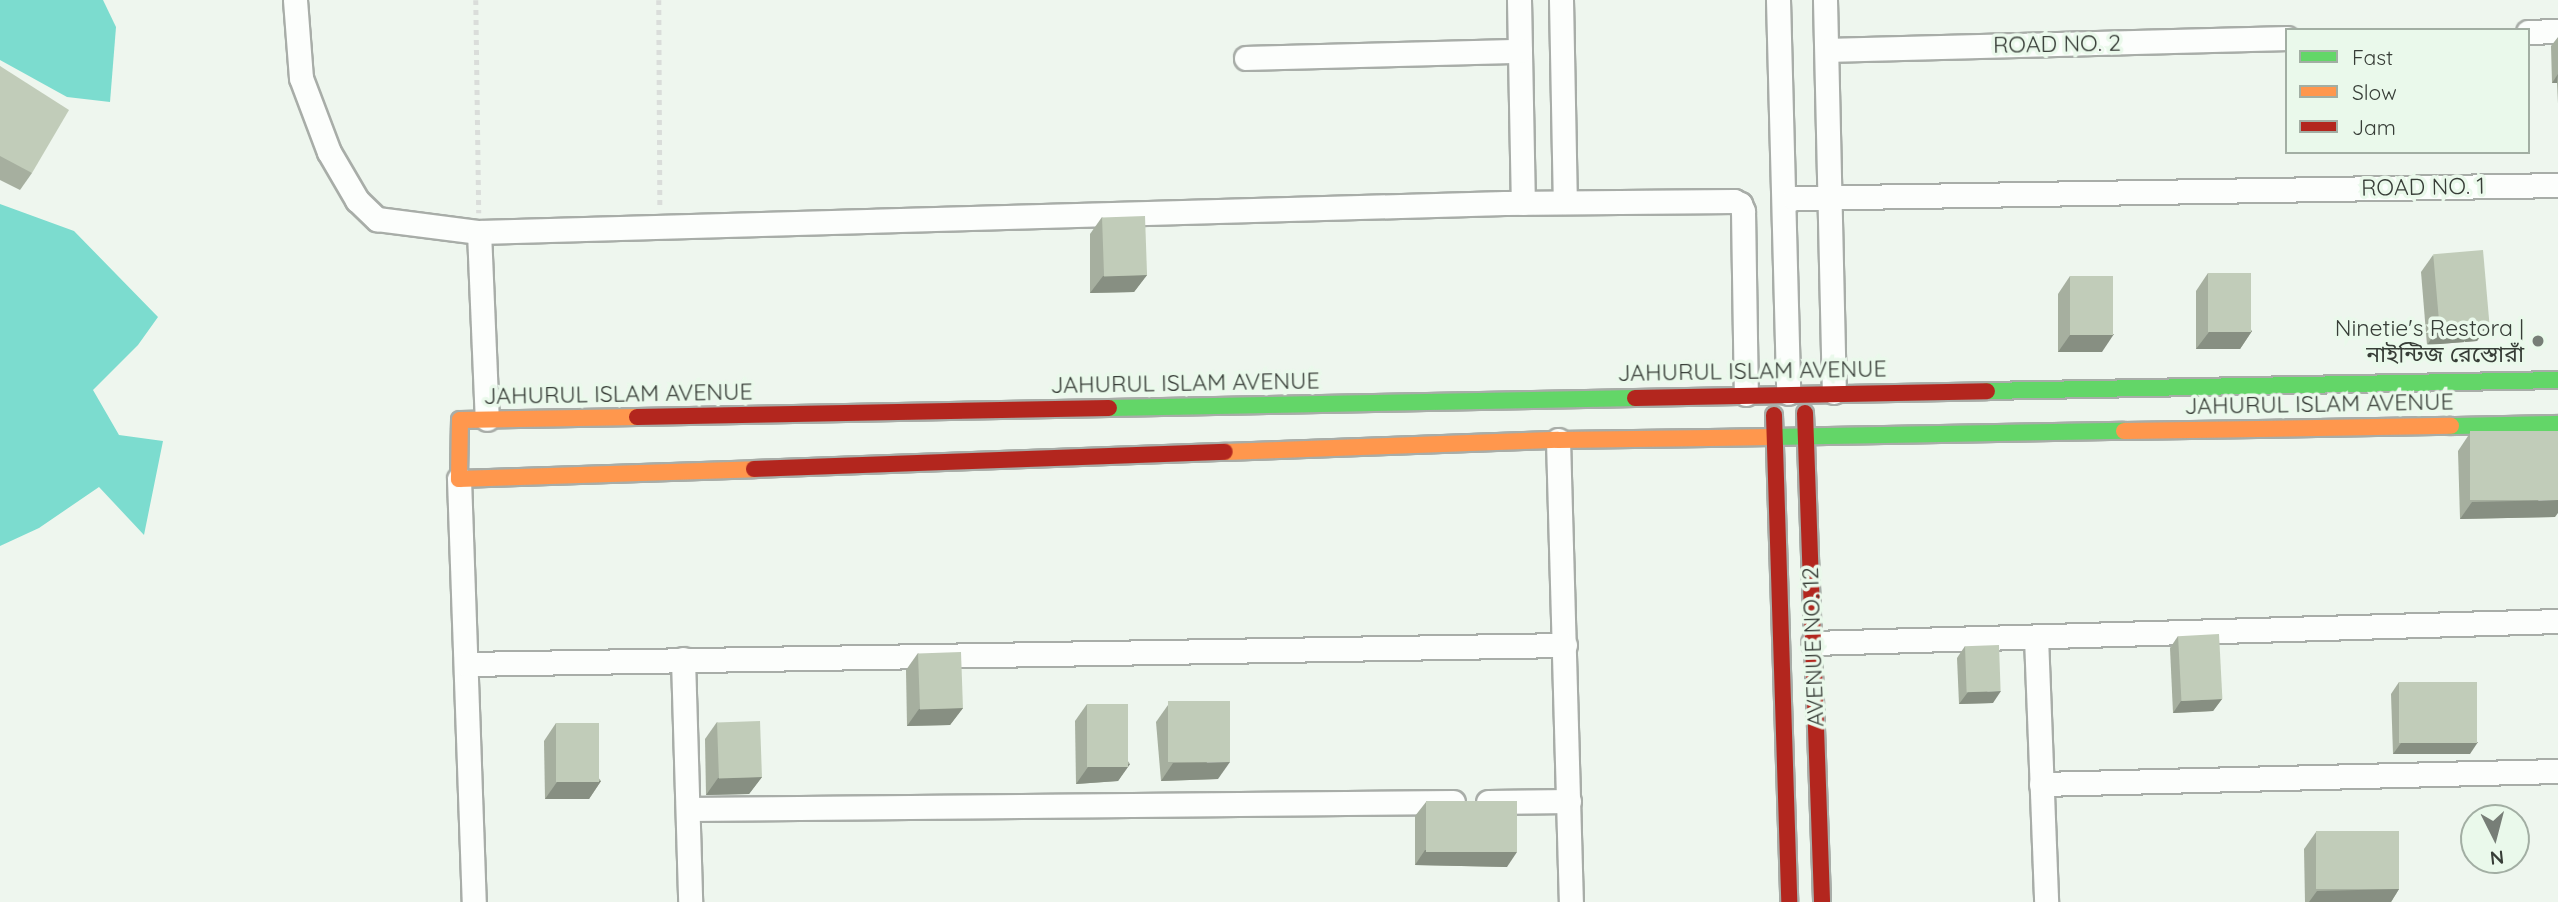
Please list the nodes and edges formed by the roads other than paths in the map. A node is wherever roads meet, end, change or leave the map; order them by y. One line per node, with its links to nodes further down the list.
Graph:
1 (295, 0): 17 (street)
2 (1519, 0): 10 (street)
3 (1561, 0): 14 (street)
4 (1778, 0): 15 (street, AVENUE NO. 12)
5 (1825, 0): 9 (street)
6 (2558, 31): 7 (street)
7 (2530, 32)
8 (2285, 38): 9 (street, ROAD NO. 2)
9 (1827, 50): 13 (street)
10 (1520, 51): 11 (street); 16 (street)
11 (1246, 58)
12 (2558, 185): 13 (street, ROAD NO. 1)
13 (1831, 197): 15 (street, ROAD NO. 1); 19 (street)
14 (1566, 202): 16 (street); 21 (street)
15 (1785, 202): 20 (street, AVENUE NO. 12)
16 (1524, 203): 17 (street)
17 (479, 232): 22 (street)
18 (2558, 380): 19 (street, JAHURUL ISLAM AVENUE)
19 (1834, 392): 20 (street, JAHURUL ISLAM AVENUE)
20 (1788, 393): 21 (street, JAHURUL ISLAM AVENUE); 24 (street, AVENUE NO. 12); 25 (street, AVENUE NO. 12)
21 (1746, 394): 22 (street, JAHURUL ISLAM AVENUE)
22 (487, 419): 27 (street, JAHURUL ISLAM AVENUE)
23 (2558, 424): 24 (street, JAHURUL ISLAM AVENUE)
24 (1805, 435): 25 (street, JAHURUL ISLAM AVENUE); 30 (street, AVENUE NO. 12)
25 (1775, 437): 26 (street, JAHURUL ISLAM AVENUE); 41 (street, AVENUE NO. 12)
26 (1558, 440): 27 (street, JAHURUL ISLAM AVENUE); 31 (street)
27 (459, 480): 33 (street)
28 (2558, 621): 29 (street)
29 (2036, 636): 30 (street); 35 (street)
30 (1813, 643): 42 (street, AVENUE NO. 12)
31 (1565, 645): 32 (street); 36 (street)
32 (683, 659): 33 (street); 37 (street)
33 (466, 664): 38 (street)
34 (2558, 771): 35 (street)
35 (2041, 785): 43 (street)
36 (1569, 801): 37 (street); 40 (street)
37 (688, 809): 39 (street)
38 (474, 902)
39 (690, 902)
40 (1571, 902)
41 (1789, 902)
42 (1822, 902)
43 (2046, 902)

